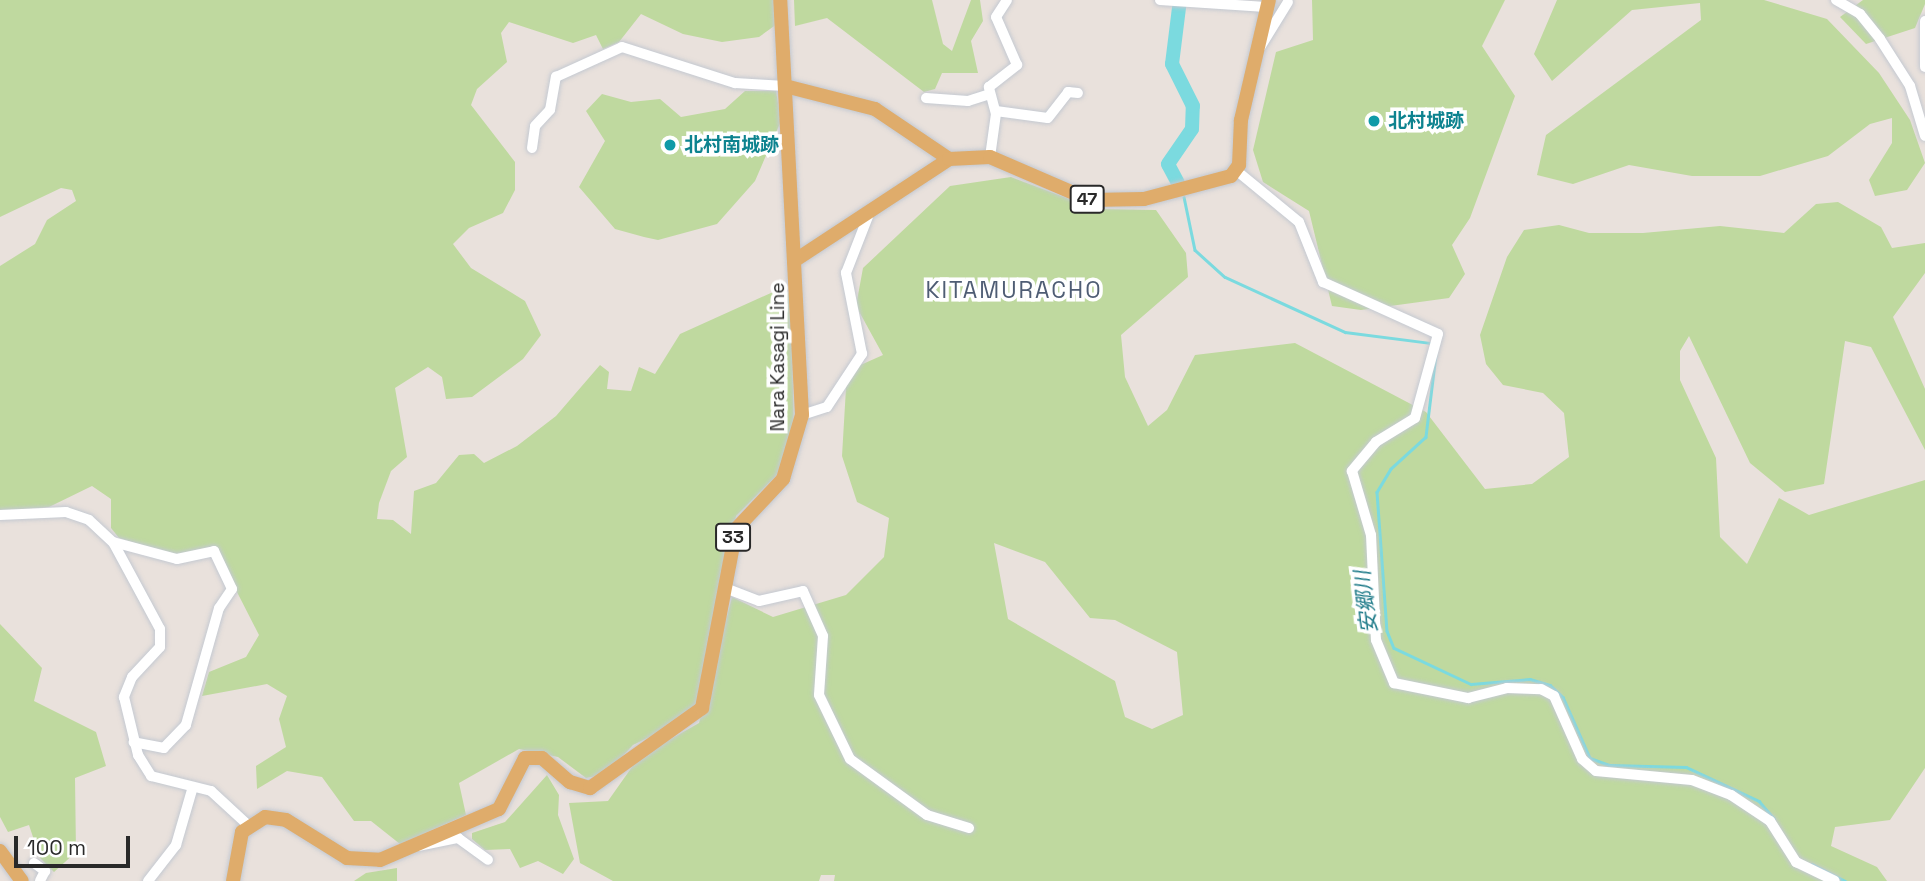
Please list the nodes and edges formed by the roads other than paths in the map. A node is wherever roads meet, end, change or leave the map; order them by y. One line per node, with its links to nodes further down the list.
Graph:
1 (780, 0): 11 (main road, Nara Kasagi Line / 33)
2 (1160, 0): 4 (street)
3 (1836, 0): 16 (street)
4 (1173, 1): 7 (street)
5 (1288, 2): 9 (street)
6 (1000, 3): 13 (street)
7 (1268, 3): 9 (main road)
8 (1925, 20): 10 (street)
9 (1255, 54): 20 (main road)
10 (1925, 67)
11 (785, 86): 17 (street); 19 (main road); 22 (main road, Nara Kasagi Line / 33)
12 (1078, 93): 15 (street)
13 (990, 94): 14 (street); 15 (street)
14 (926, 99)
15 (996, 111): 18 (street)
16 (1925, 136)
17 (532, 148)
18 (990, 157): 19 (main road, 47); 20 (main road, 47)
19 (949, 159): 21 (main road, 47)
20 (1237, 171): 39 (street)
21 (872, 207): 22 (main road, 47); 23 (street)
22 (797, 259): 23 (main road, Nara Kasagi Line / 33)
23 (802, 415): 26 (main road, Nara Kasagi Line / 33)
24 (0, 515): 25 (street)
25 (113, 542): 27 (street); 27 (street)
26 (724, 588): 30 (street); 31 (main road, Nara Kasagi Line / 33)
27 (134, 742): 28 (street)
28 (192, 790): 29 (street); 37 (street)
29 (248, 825): 31 (main road, Nara Kasagi Line / 33); 38 (main road)
30 (969, 828)
31 (418, 846): 33 (street)
32 (0, 850): 35 (main road)
33 (488, 860)
34 (34, 863): 36 (street)
35 (22, 881)
36 (40, 881)
37 (148, 881)
38 (233, 881)
39 (1835, 881)

